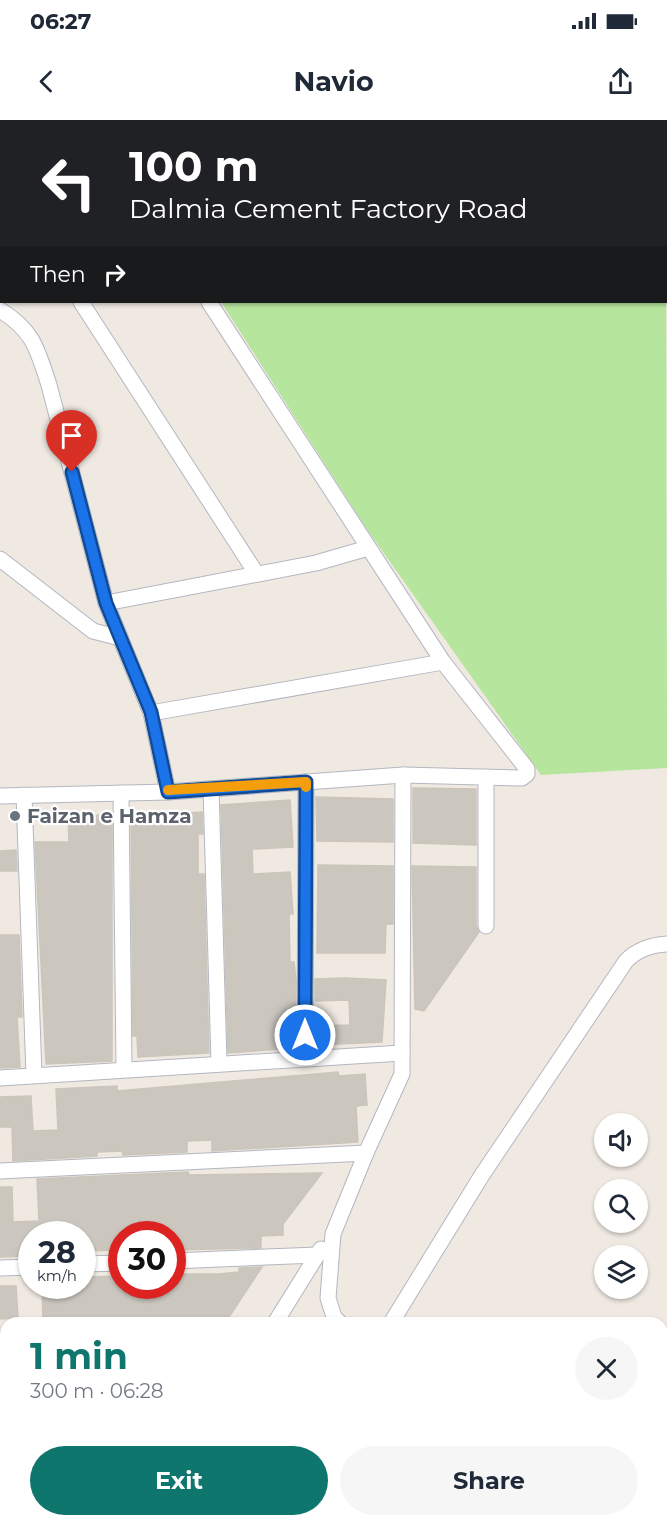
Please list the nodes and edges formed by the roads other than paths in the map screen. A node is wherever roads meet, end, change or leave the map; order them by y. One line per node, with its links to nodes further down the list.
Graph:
1 (82, 303): 6 (street)
2 (210, 303): 4 (street)
3 (0, 310): 7 (street)
4 (368, 548): 6 (street); 9 (street)
5 (0, 559): 8 (street)
6 (256, 573): 7 (street)
7 (106, 603): 8 (street)
8 (120, 638): 10 (street)
9 (443, 662): 10 (street); 12 (street)
10 (151, 712): 15 (street)
11 (403, 775): 12 (street); 13 (street); 21 (street)
12 (486, 777): 19 (street)
13 (306, 782): 14 (street); 22 (street)
14 (212, 789): 15 (street); 23 (street)
15 (168, 792): 16 (street)
16 (121, 793): 17 (street); 24 (street)
17 (24, 795): 18 (street); 25 (street)
18 (0, 796)
19 (486, 926)
20 (667, 944): 36 (street)
21 (402, 1053): 22 (street); 27 (street)
22 (305, 1058): 23 (street)
23 (219, 1062): 24 (street)
24 (124, 1069): 25 (street)
25 (34, 1075): 26 (street)
26 (0, 1078)
27 (366, 1153): 28 (street); 29 (street)
28 (0, 1171)
29 (333, 1234): 30 (street); 35 (street)
30 (317, 1255): 31 (street); 34 (street)
31 (186, 1260)
32 (18, 1267): 33 (street)
33 (0, 1268)
34 (279, 1317)
35 (334, 1317)
36 (395, 1317)

